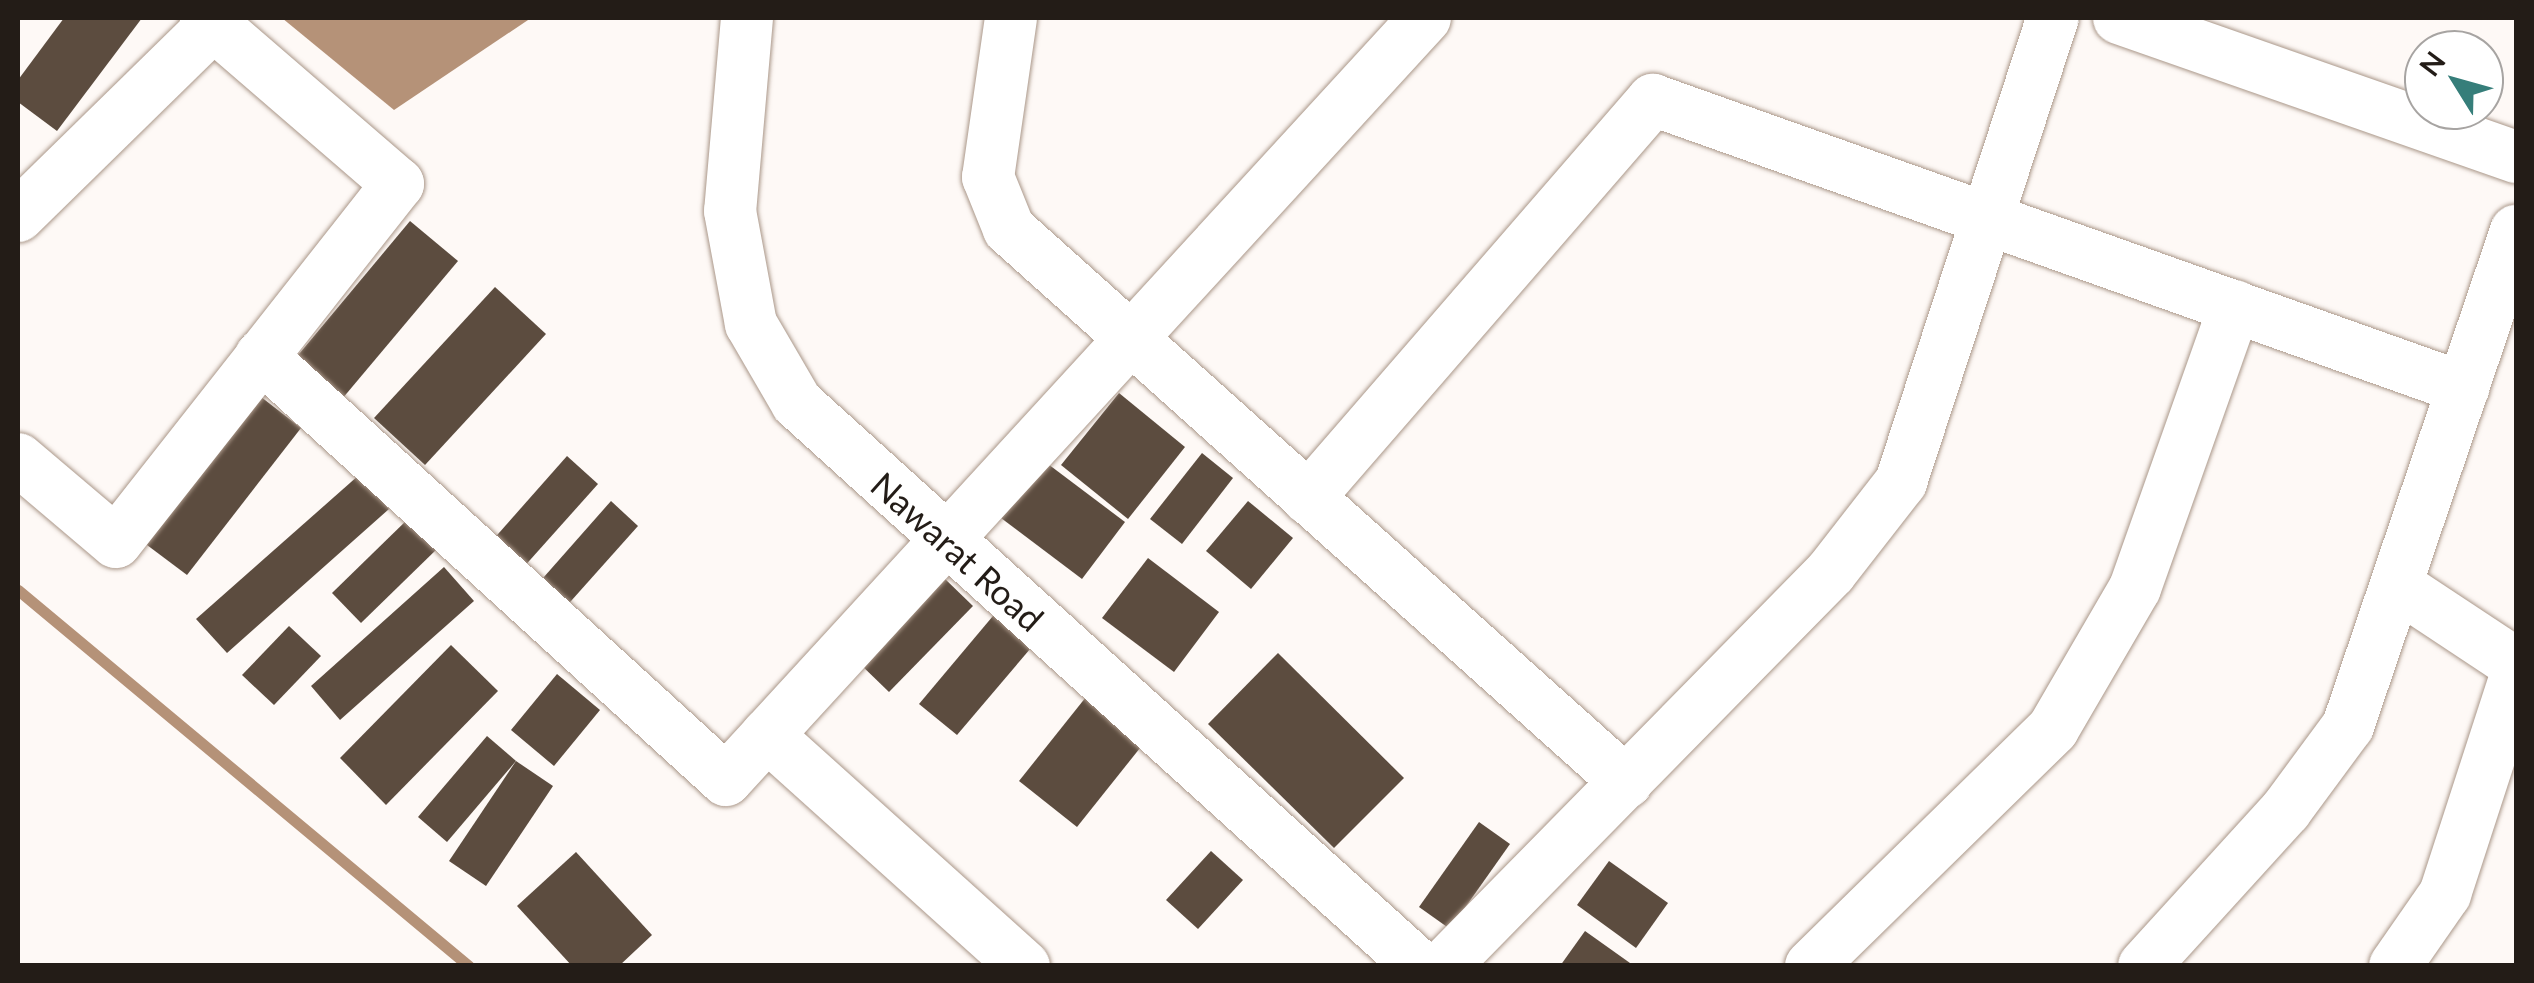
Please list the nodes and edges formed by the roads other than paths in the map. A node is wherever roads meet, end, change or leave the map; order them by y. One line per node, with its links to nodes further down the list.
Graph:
1 (748, 18): 17 (street, Nawarat Road)
2 (1010, 18): 12 (street)
3 (1424, 18): 12 (street)
4 (2053, 18): 9 (street)
5 (2118, 18): 7 (street)
6 (210, 21): 8 (street); 13 (street)
7 (2516, 157)
8 (18, 216)
9 (1994, 220): 11 (street); 16 (street); 22 (street)
10 (2516, 232): 14 (street)
11 (2235, 306): 14 (street); 26 (street)
12 (1130, 338): 16 (street); 17 (street)
13 (261, 356): 15 (street); 21 (street)
14 (2463, 388): 18 (street)
15 (18, 459)
16 (1308, 498): 22 (street)
17 (944, 540): 21 (street); 24 (street, Nawarat Road)
18 (2401, 588): 19 (street); 27 (street)
19 (2516, 664)
20 (2516, 675): 28 (street)
21 (767, 734): 23 (street)
22 (1626, 782): 25 (street)
23 (1024, 966)
24 (1418, 966)
25 (1444, 966)
26 (1811, 966)
27 (2144, 966)
28 (2395, 966)

